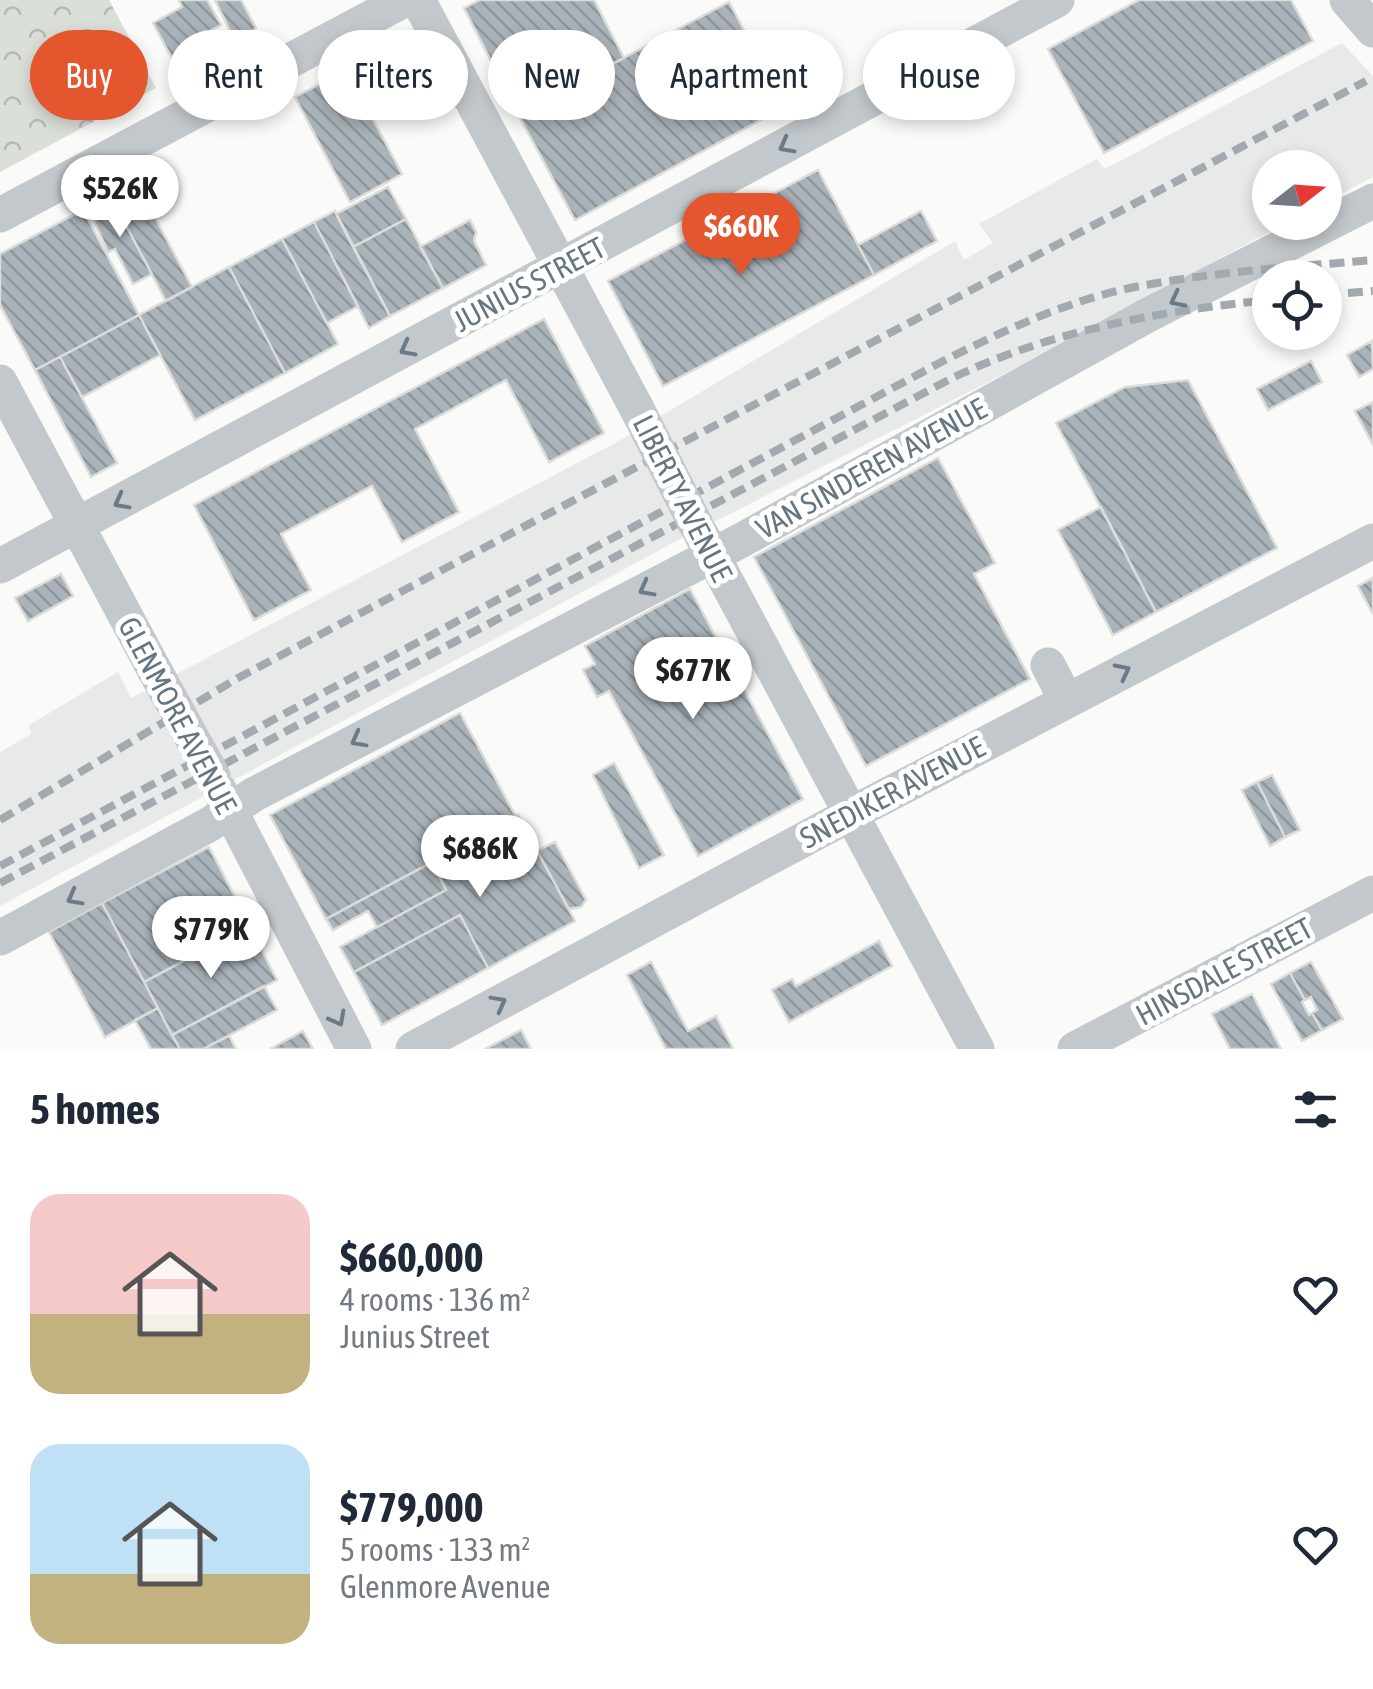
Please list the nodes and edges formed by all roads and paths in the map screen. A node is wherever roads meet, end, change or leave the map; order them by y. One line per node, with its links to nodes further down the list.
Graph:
1 (404, 0): 7 (street)
2 (418, 0): 8 (street, LIBERTY AVENUE)
3 (1057, 0): 8 (street, JUNIUS STREET, one-way to 8)
4 (1347, 0): 5 (street)
5 (1373, 30)
6 (1373, 200): 11 (street, VAN SINDEREN AVENUE, one-way to 11)
7 (0, 216)
8 (560, 268): 10 (street, JUNIUS STREET, one-way to 10); 11 (street, LIBERTY AVENUE, bridge)
9 (0, 382): 10 (street, GLENMORE AVENUE)
10 (76, 526): 13 (street, JUNIUS STREET); 16 (street, GLENMORE AVENUE, bridge)
11 (704, 540): 16 (street, VAN SINDEREN AVENUE, one-way to 16); 17 (street, LIBERTY AVENUE)
12 (1373, 540): 15 (street, SNEDIKER AVENUE, one-way to 12)
13 (0, 566)
14 (1048, 665): 15 (street)
15 (1066, 700): 17 (street, SNEDIKER AVENUE)
16 (230, 811): 19 (street, VAN SINDEREN AVENUE, one-way to 19); 20 (street, GLENMORE AVENUE, one-way to 20)
17 (851, 814): 21 (street, SNEDIKER AVENUE, one-way to 17); 22 (street, LIBERTY AVENUE)
18 (1373, 893): 23 (street, HINSDALE STREET)
19 (0, 938)
20 (354, 1049)
21 (413, 1049)
22 (977, 1049)
23 (1075, 1049)

